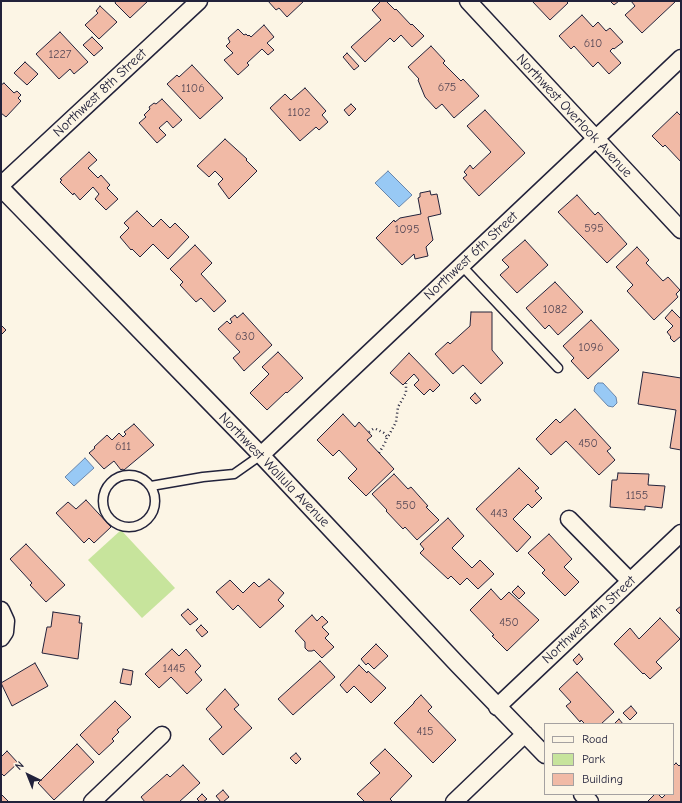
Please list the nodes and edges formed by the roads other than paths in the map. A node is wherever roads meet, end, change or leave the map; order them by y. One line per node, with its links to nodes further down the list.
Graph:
1 (468, 1): 4 (street, Northwest Overlook Avenue)
2 (197, 2): 5 (street, Northwest 8th Street)
3 (681, 58): 4 (street, Northwest 6th Street)
4 (595, 138): 7 (street, Northwest Overlook Avenue); 8 (street, Northwest 6th Street)
5 (1, 185)
6 (1, 188): 10 (street, Northwest Wallula Avenue)
7 (681, 230)
8 (461, 265): 9 (lane); 10 (street, Northwest 6th Street)
9 (558, 368)
10 (261, 455): 11 (lane); 17 (street, Northwest Wallula Avenue)
11 (151, 486): 11 (lane)
12 (569, 519): 14 (street)
13 (681, 533): 14 (street, Northwest 4th Street)
14 (630, 581): 17 (street, Northwest 4th Street)
15 (1, 610): 16 (street)
16 (1, 638)
17 (497, 707): 18 (street, Northwest Wallula Avenue)
18 (525, 734): 20 (street, Northwest Wallula Avenue); 22 (street)
19 (162, 735): 21 (street)
20 (544, 754)
21 (92, 802)
22 (454, 802)

